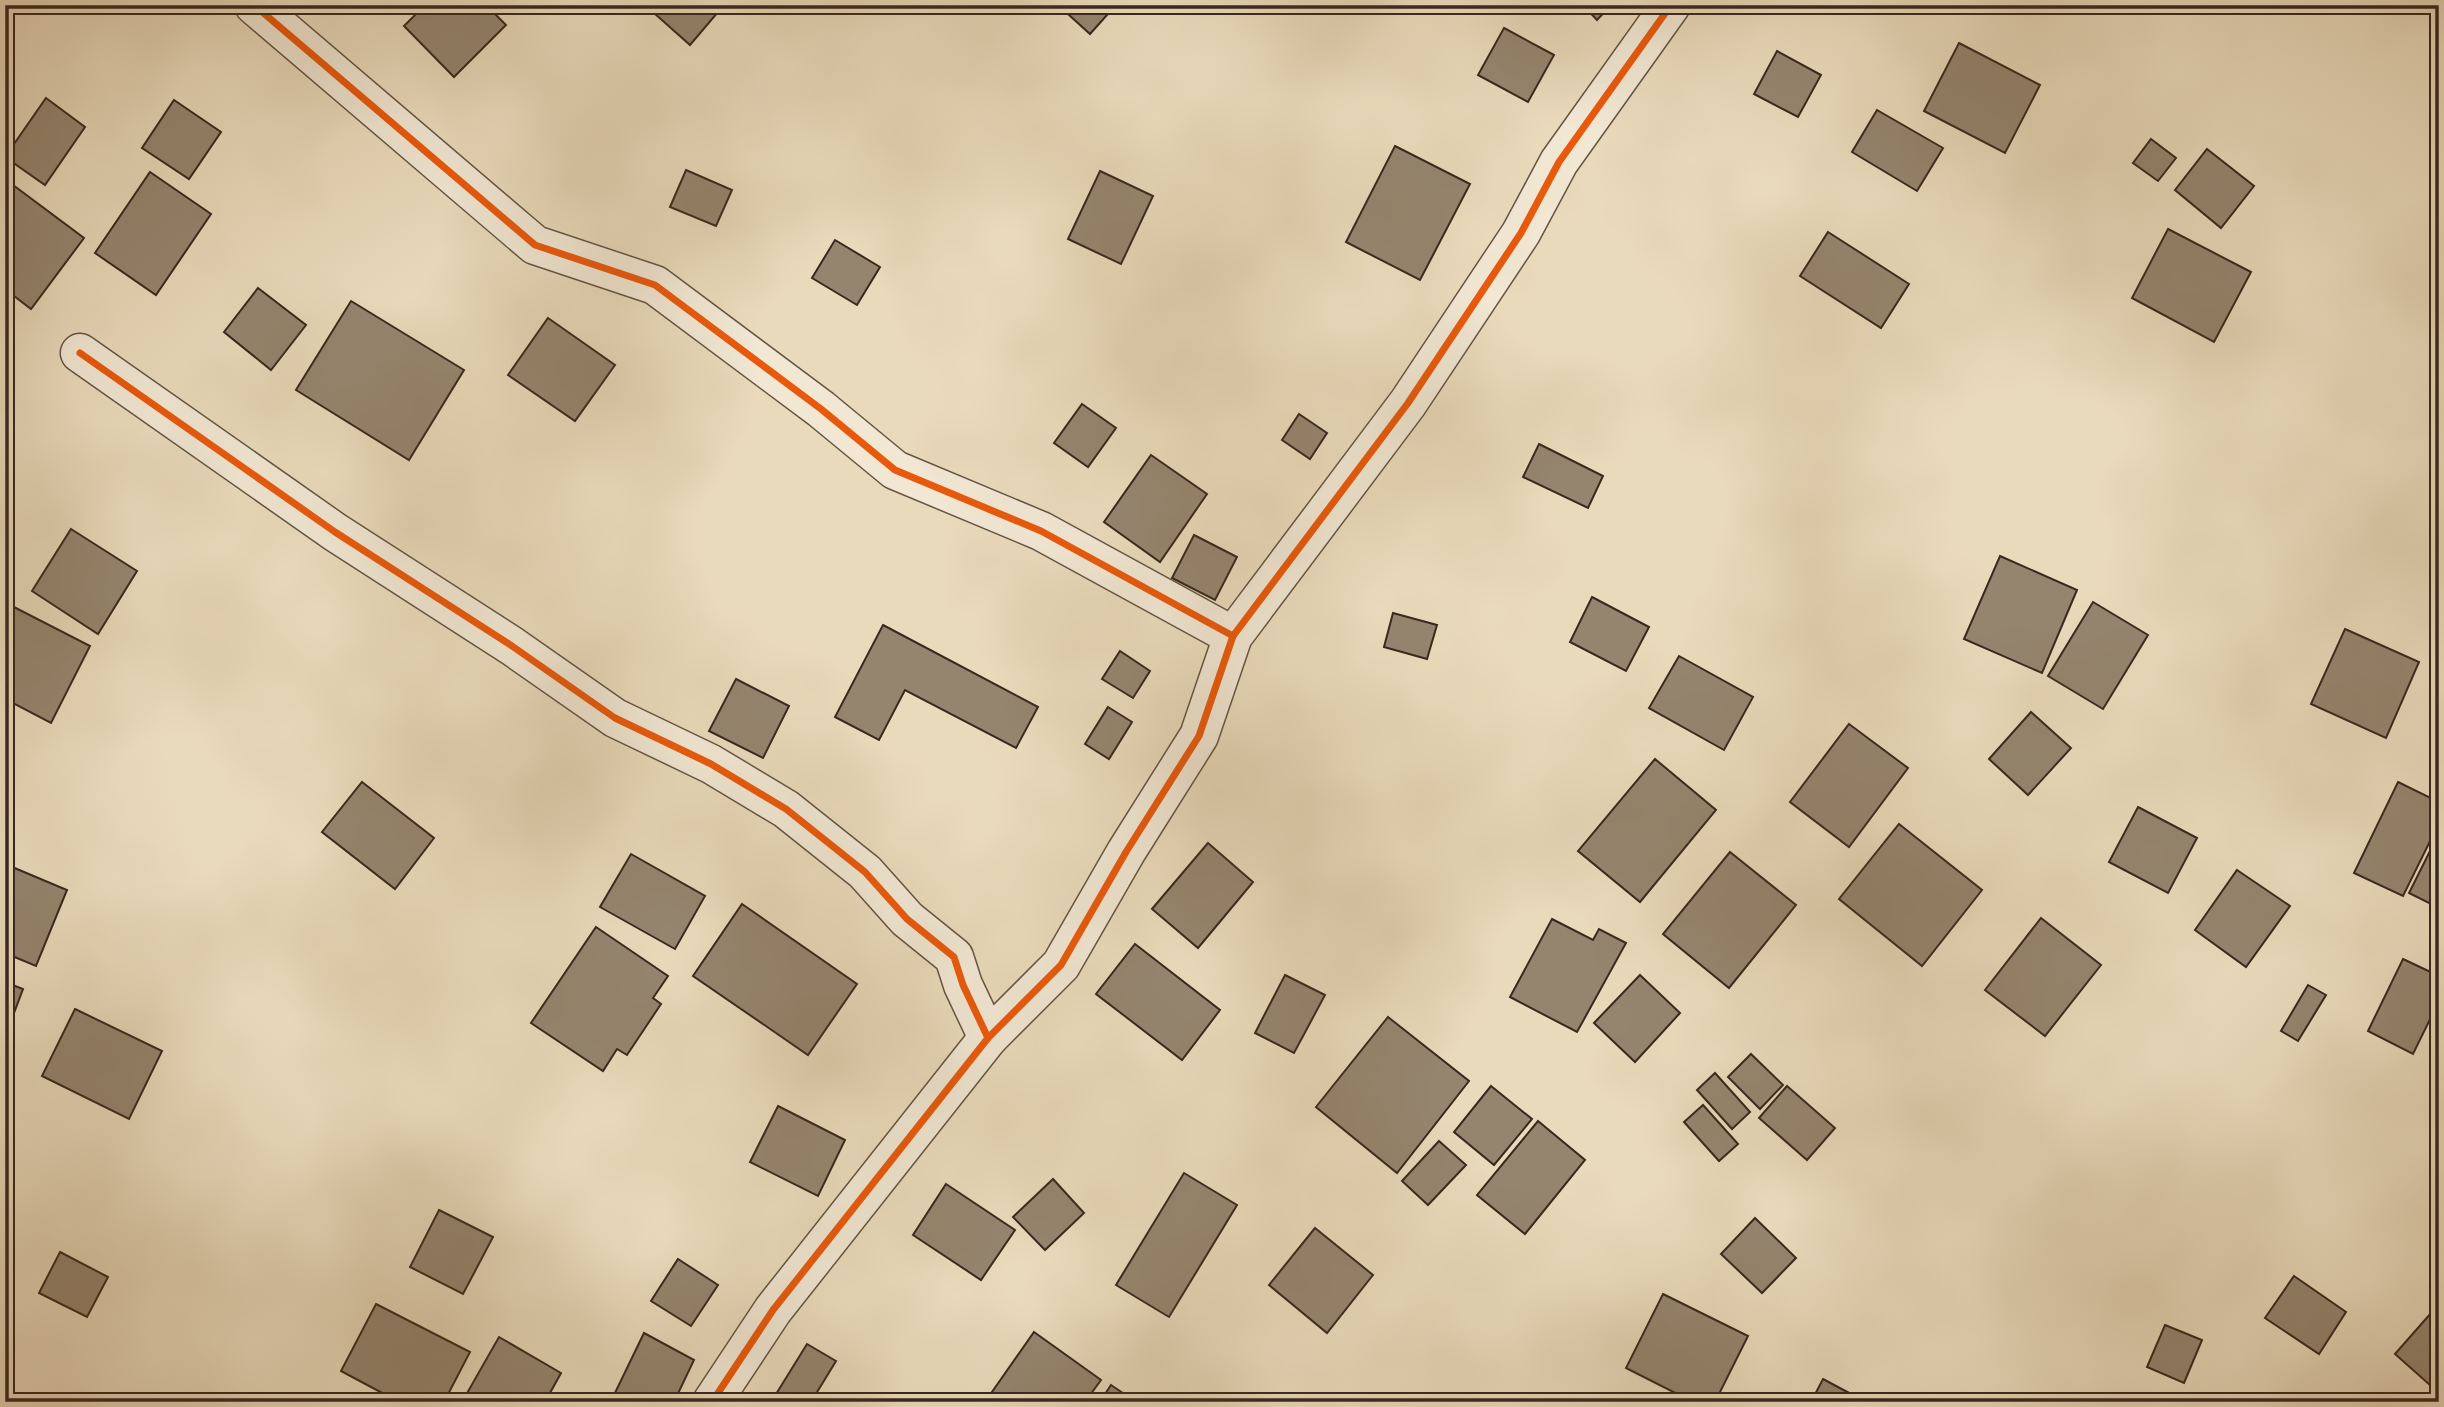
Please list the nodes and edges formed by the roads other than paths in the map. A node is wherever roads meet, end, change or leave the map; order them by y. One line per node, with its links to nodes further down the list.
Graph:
1 (254, 5): 4 (street)
2 (1671, 5): 4 (street)
3 (79, 353): 5 (street)
4 (1233, 636): 5 (street)
5 (988, 1038): 6 (street)
6 (712, 1402)

